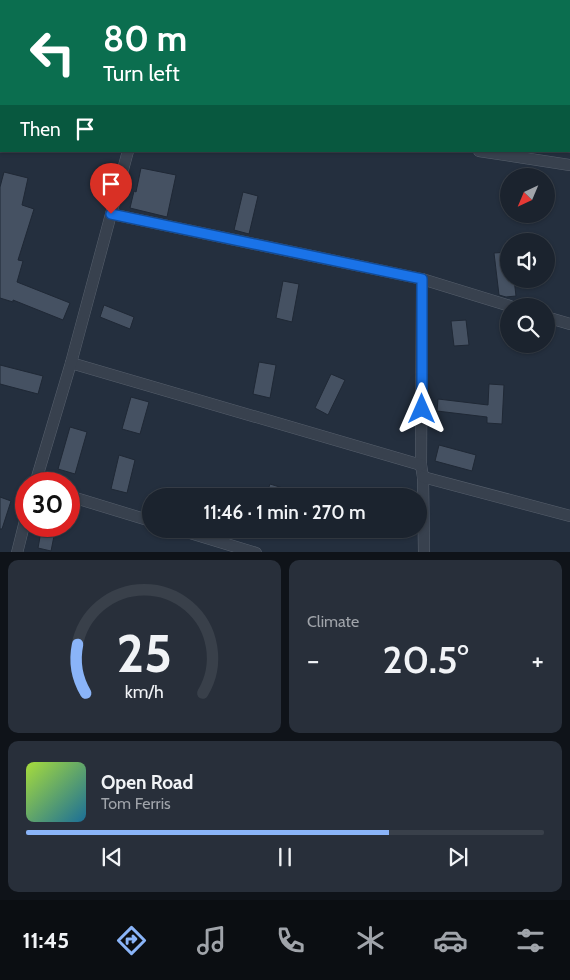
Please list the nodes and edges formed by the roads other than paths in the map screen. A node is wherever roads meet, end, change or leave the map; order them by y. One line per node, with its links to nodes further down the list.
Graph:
1 (128, 152): 4 (street)
2 (486, 152): 3 (street)
3 (570, 165)
4 (111, 214): 5 (street); 9 (street)
5 (422, 279): 6 (street); 10 (street)
6 (500, 303)
7 (555, 320): 8 (street)
8 (570, 324)
9 (71, 363): 10 (street); 11 (street)
10 (422, 471): 13 (street); 19 (street)
11 (39, 472)
12 (80, 499): 14 (street)
13 (570, 516)
14 (142, 518)
15 (21, 537): 17 (street)
16 (208, 538): 18 (street)
17 (17, 552)
18 (256, 552)
19 (424, 552)

